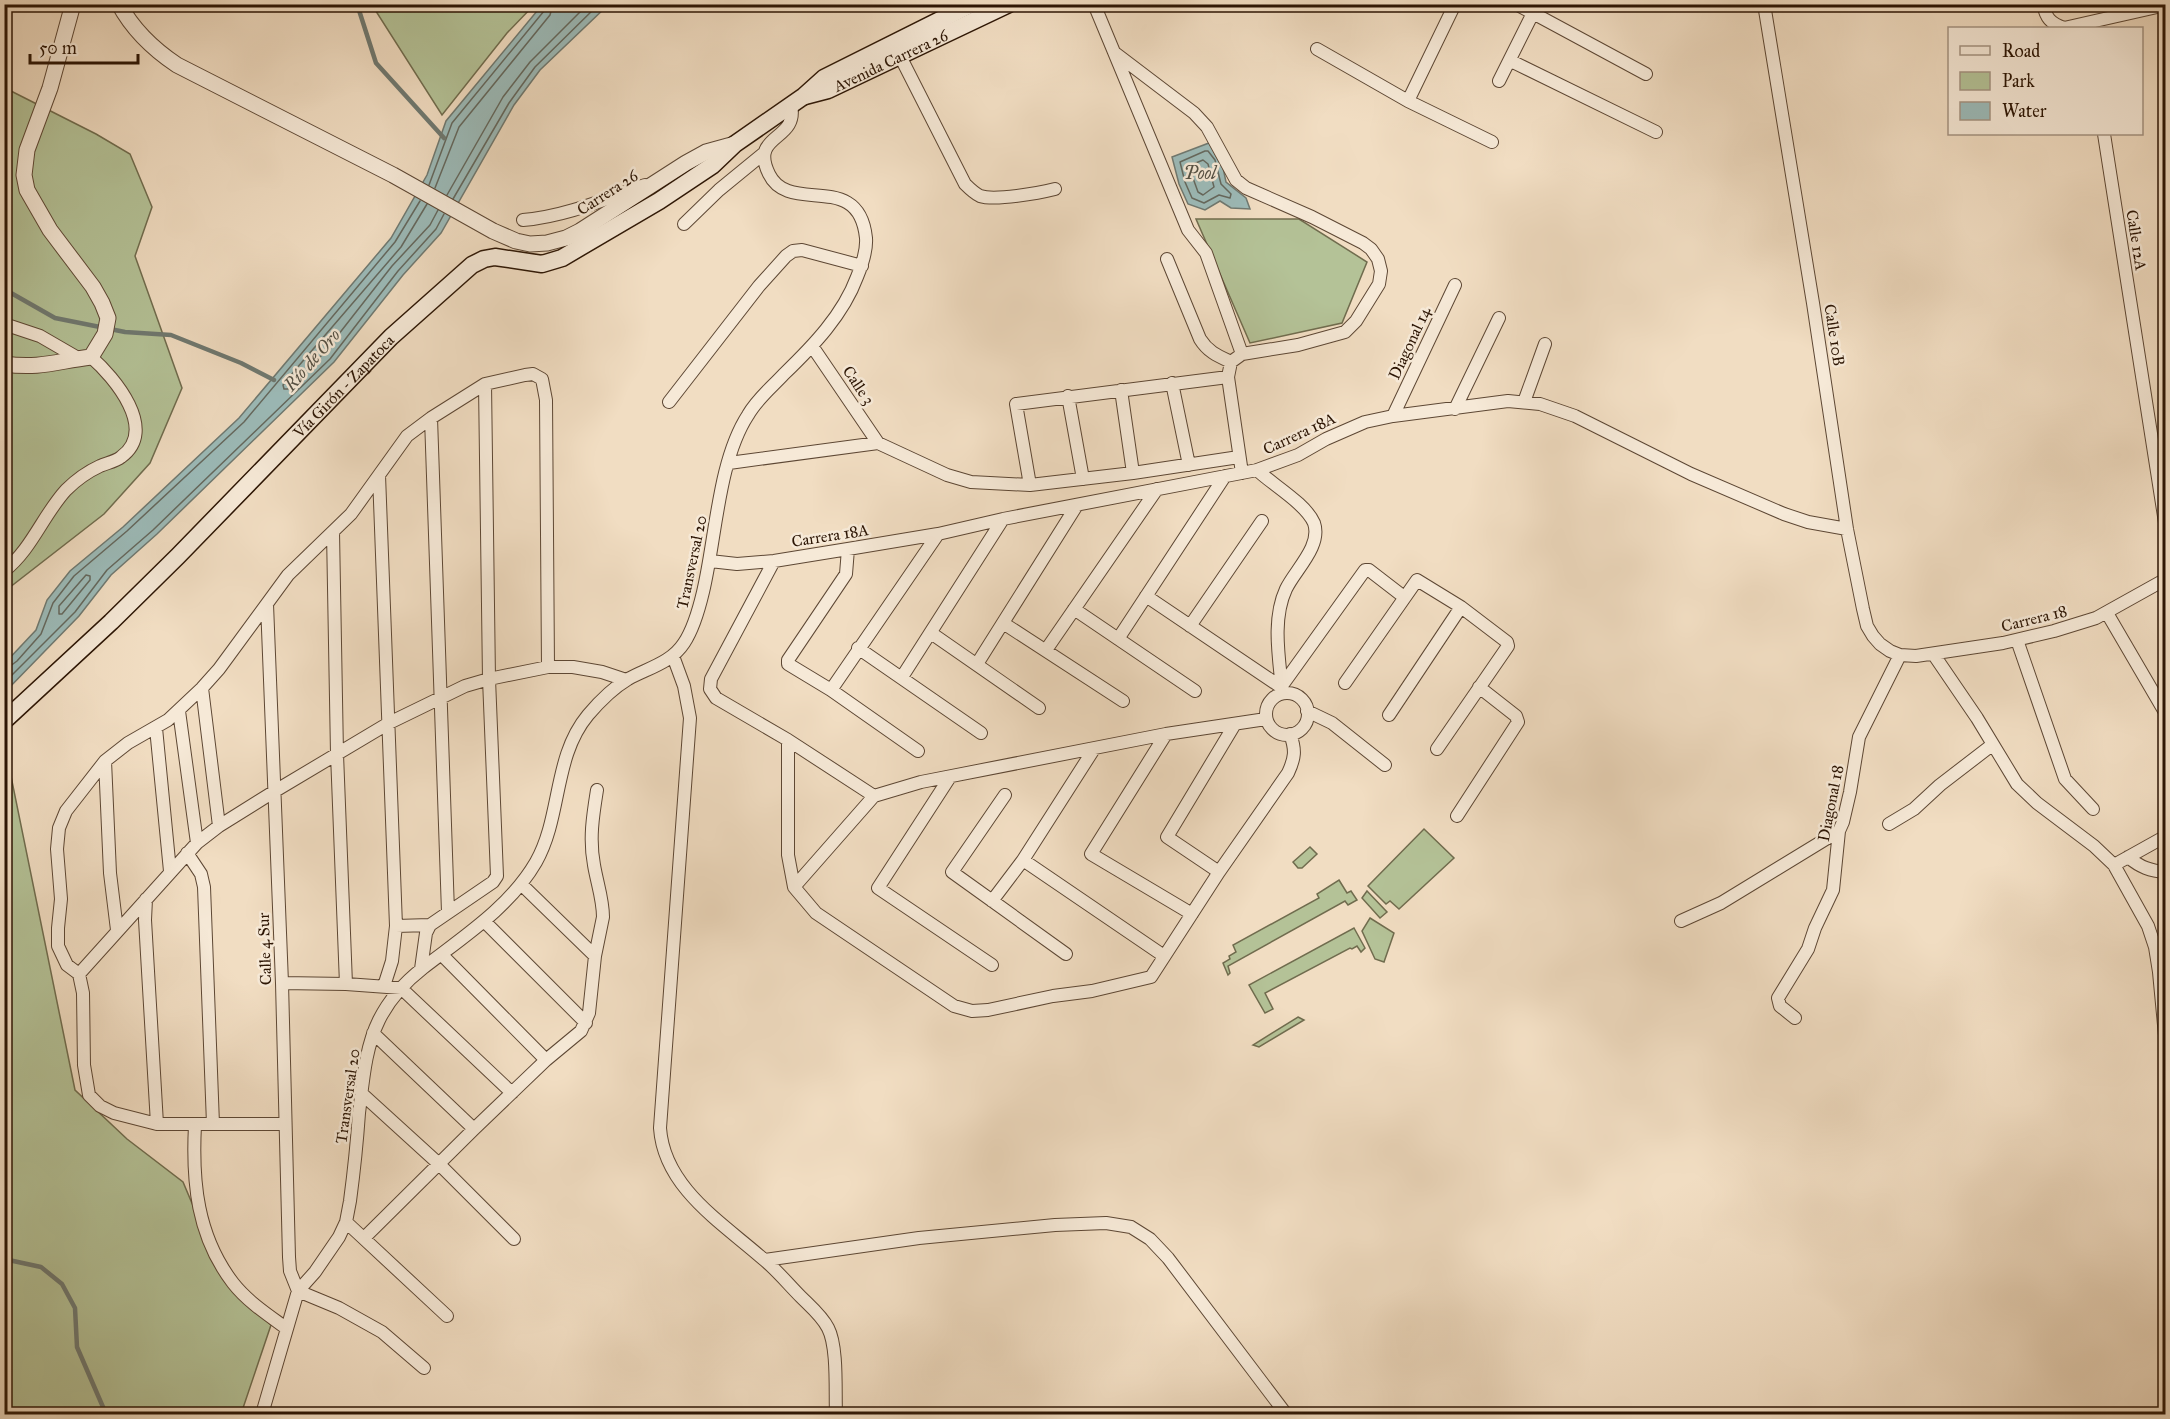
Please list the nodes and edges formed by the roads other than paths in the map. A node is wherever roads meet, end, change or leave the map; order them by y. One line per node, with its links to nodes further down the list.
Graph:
1 (73, 4): 39 (street)
2 (118, 4): 27 (street, Carrera 26)
3 (972, 4): 20 (main road, Avenida Carrera 26)
4 (1009, 4): 16 (main road, Avenida Carrera 26)
5 (1094, 4): 15 (street)
6 (1455, 4): 21 (street)
7 (1516, 4): 11 (street)
8 (1764, 4): 67 (street, Calle 10B)
9 (2043, 4): 13 (street)
10 (2166, 5): 12 (street)
11 (1533, 13): 17 (street); 18 (street)
12 (2088, 26)
13 (2061, 27)
14 (1317, 50): 21 (street)
15 (1115, 53): 38 (street); 38 (street)
16 (900, 56): 20 (main road, Avenida Carrera 26); 28 (street)
17 (1511, 60): 19 (street); 22 (street)
18 (1646, 74)
19 (1500, 81)
20 (797, 100): 25 (main road, Avenida Carrera 26); 26 (street)
21 (1408, 101): 24 (street)
22 (1656, 132)
23 (2104, 135): 68 (street, Calle 12A)
24 (1492, 142)
25 (735, 144): 27 (street, Carrera 26); 111 (main road, Vía Girón - Zapatoca)
26 (763, 154): 30 (street); 32 (street, Transversal 20)
27 (663, 178): 29 (street)
28 (1055, 189)
29 (523, 220)
30 (684, 224)
31 (1167, 259): 40 (street)
32 (862, 266): 37 (street, Transversal 20); 47 (street)
33 (1455, 285): 50 (street, Diagonal 14)
34 (1498, 318): 49 (street)
35 (4, 324): 39 (street)
36 (1545, 344): 48 (street)
37 (812, 346): 52 (street, Calle 3); 54 (street, Transversal 20)
38 (1242, 354): 40 (street)
39 (84, 357): 41 (street); 74 (street)
40 (1231, 362): 42 (street)
41 (4, 364)
42 (1228, 376): 43 (street); 53 (street)
43 (1172, 383): 45 (street); 55 (street)
44 (485, 384): 51 (street); 93 (street); 95 (street)
45 (1121, 390): 46 (street); 57 (street)
46 (1068, 396): 61 (street); 62 (street)
47 (669, 402)
48 (1524, 402): 49 (street, Carrera 18A); 67 (street, Carrera 18A)
49 (1455, 409): 50 (street, Carrera 18A)
50 (1394, 416): 56 (street, Carrera 18A)
51 (431, 418): 59 (street); 103 (street)
52 (878, 443): 54 (street); 62 (street)
53 (1239, 457): 55 (street); 58 (street)
54 (729, 464): 72 (street, Transversal 20)
55 (1189, 465): 57 (street)
56 (1257, 470): 58 (street, Carrera 18A); 101 (street)
57 (1133, 473): 61 (street)
58 (1242, 473): 60 (street, Carrera 18A)
59 (379, 475): 69 (street); 112 (street)
60 (1225, 476): 63 (street, Carrera 18A); 76 (street)
61 (1083, 479): 62 (street)
62 (1030, 485)
63 (1157, 489): 64 (street, Carrera 18A); 80 (street)
64 (1077, 504): 65 (street, Carrera 18A); 82 (street)
65 (1003, 519): 70 (street, Carrera 18A); 84 (street)
66 (1262, 521): 83 (street)
67 (1847, 529): 89 (street, Calle 10B)
68 (2166, 529)
69 (333, 532): 78 (street); 123 (street)
70 (938, 534): 71 (street, Carrera 18A); 87 (street)
71 (848, 549): 73 (street, Carrera 18A); 100 (street)
72 (710, 561): 73 (street, Carrera 18A); 91 (street, Transversal 20)
73 (774, 561): 118 (street)
74 (4, 571)
75 (2166, 579): 81 (street, Carrera 18)
76 (1146, 596): 83 (street); 85 (street)
77 (1404, 597): 79 (street); 97 (street); 101 (street)
78 (267, 604): 99 (street); 127 (street, Calle 4 Sur)
79 (1461, 607): 98 (street); 109 (street)
80 (1074, 609): 85 (street); 88 (street)
81 (2107, 613): 86 (street, Carrera 18); 108 (street)
82 (1003, 622): 88 (street); 92 (street)
83 (1190, 626): 101 (street)
84 (931, 633): 92 (street); 94 (street)
85 (1118, 639): 102 (street)
86 (2018, 640): 90 (street, Carrera 18); 131 (street)
87 (858, 648): 94 (street); 100 (street)
88 (1046, 650): 104 (street)
89 (1900, 655): 90 (street, Carrera 18); 135 (street, Diagonal 18)
90 (1934, 655): 119 (street)
91 (674, 656): 96 (street, Transversal 20); 182 (street)
92 (977, 664): 105 (street)
93 (548, 667): 95 (street); 96 (street)
94 (902, 678): 115 (street)
95 (489, 679): 103 (street); 148 (street)
96 (626, 680): 144 (street, Transversal 20)
97 (1345, 683)
98 (1479, 687): 121 (street); 132 (street)
99 (202, 688): 106 (street); 134 (street)
100 (831, 690): 122 (street)
101 (1282, 690): 107 (street); 110 (street)
102 (1195, 691)
103 (440, 698): 112 (street); 148 (street)
104 (1123, 701)
105 (1039, 708)
106 (179, 711): 114 (street); 137 (street)
107 (1307, 711): 117 (street); 125 (street)
108 (2166, 714)
109 (1389, 716)
110 (1266, 719): 113 (street); 117 (street)
111 (4, 720)
112 (389, 723): 123 (street); 153 (street)
113 (1235, 724): 116 (street); 142 (street)
114 (156, 728): 124 (street); 141 (street)
115 (981, 734)
116 (1166, 734): 120 (street); 149 (street)
117 (1290, 734): 142 (street)
118 (788, 740): 130 (street); 145 (street)
119 (1992, 745): 133 (street); 140 (street)
120 (1094, 749): 126 (street); 139 (street)
121 (1437, 749)
122 (918, 751)
123 (337, 754): 127 (street); 163 (street)
124 (105, 761): 154 (street); 161 (street)
125 (1385, 765)
126 (950, 777): 130 (street); 159 (street)
127 (275, 790): 134 (street); 162 (street, Calle 4 Sur)
128 (597, 790): 157 (street)
129 (1005, 795): 147 (street)
130 (874, 796): 145 (street)
131 (2094, 809)
132 (1457, 816)
133 (1889, 824)
134 (219, 826): 137 (street)
135 (1839, 831): 151 (street); 166 (street, Diagonal 18)
136 (2166, 836): 138 (street)
137 (192, 848): 141 (street); 174 (street)
138 (2128, 857): 140 (street); 143 (street)
139 (1023, 860): 147 (street); 158 (street)
140 (2114, 865): 169 (street)
141 (170, 871): 146 (street)
142 (1219, 872): 149 (street)
143 (2166, 872)
144 (521, 884): 150 (street, Transversal 20); 157 (street)
145 (794, 887): 158 (street)
146 (146, 899): 154 (street); 173 (street)
147 (992, 901): 155 (street)
148 (448, 912): 152 (street)
149 (1192, 914): 158 (street)
150 (484, 921): 156 (street, Transversal 20); 167 (street)
151 (1681, 921)
152 (430, 925): 153 (street); 160 (street)
153 (396, 926): 164 (street)
154 (117, 930): 161 (street)
155 (1066, 954)
156 (442, 955): 160 (street, Transversal 20); 170 (street)
157 (596, 956): 167 (street)
158 (1164, 956)
159 (992, 965)
160 (421, 969): 165 (street, Transversal 20)
161 (79, 974): 173 (street)
162 (282, 983): 163 (street); 175 (street, Calle 4 Sur)
163 (346, 984): 164 (street)
164 (384, 986): 165 (street)
165 (401, 988): 168 (street, Transversal 20); 172 (street)
166 (1795, 1018)
167 (586, 1023): 170 (street)
168 (373, 1033): 171 (street, Transversal 20); 177 (street)
169 (2166, 1046)
170 (546, 1060): 172 (street)
171 (361, 1093): 178 (street); 179 (street, Transversal 20)
172 (512, 1093): 177 (street)
173 (157, 1124): 176 (street)
174 (213, 1124): 175 (street); 176 (street)
175 (285, 1124): 183 (street, Calle 4 Sur)
176 (195, 1125): 185 (street)
177 (474, 1129): 178 (street)
178 (439, 1164): 180 (street); 181 (street)
179 (346, 1222): 180 (street); 183 (street, Transversal 20)
180 (364, 1238): 184 (street)
181 (514, 1239)
182 (765, 1260): 188 (street); 189 (street)
183 (298, 1291): 185 (street); 186 (street)
184 (447, 1316)
185 (286, 1328): 187 (street)
186 (424, 1368)
187 (262, 1414)
188 (836, 1414)
189 (1286, 1414)

